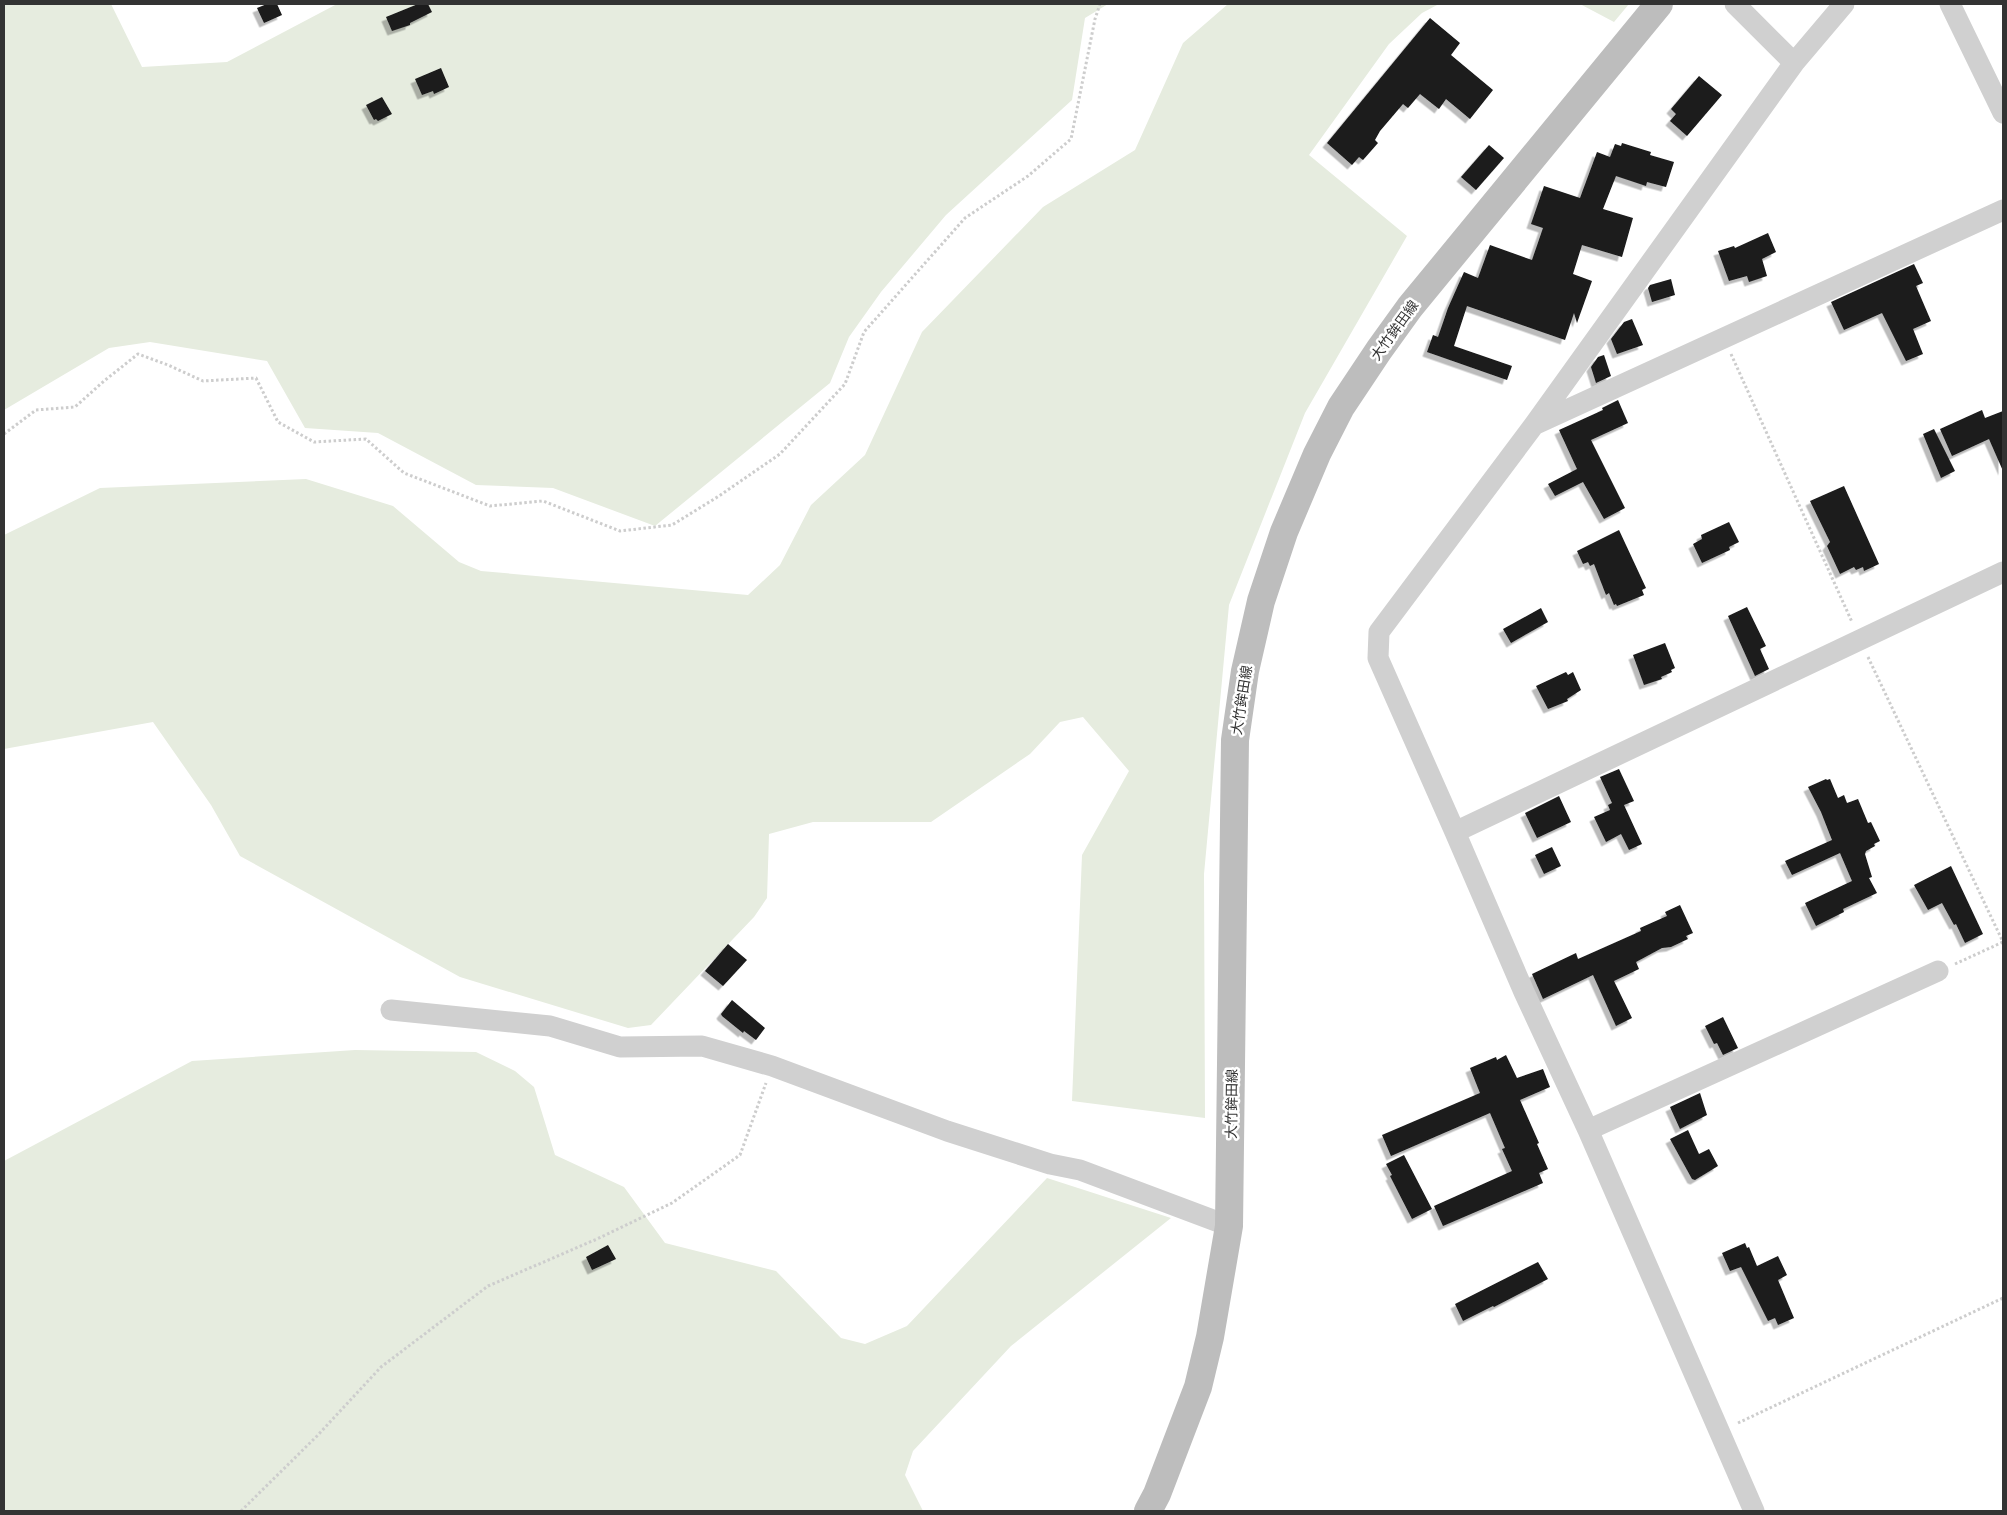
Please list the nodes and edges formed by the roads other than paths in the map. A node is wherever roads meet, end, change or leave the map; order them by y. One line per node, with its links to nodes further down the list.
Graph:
1 (1659, 4): 14 (main road, 大竹鉾田線)
2 (1736, 4): 5 (street)
3 (1844, 4): 5 (street)
4 (1950, 4): 6 (street)
5 (1794, 63): 8 (street)
6 (2003, 113)
7 (2003, 210): 8 (street)
8 (1534, 425): 10 (street)
9 (2003, 572): 10 (street)
10 (1455, 832): 13 (street)
11 (1938, 971): 13 (street)
12 (391, 1010): 14 (street)
13 (1588, 1130): 16 (street)
14 (1229, 1226): 15 (main road, 大竹鉾田線)
15 (1148, 1511)
16 (1754, 1511)

